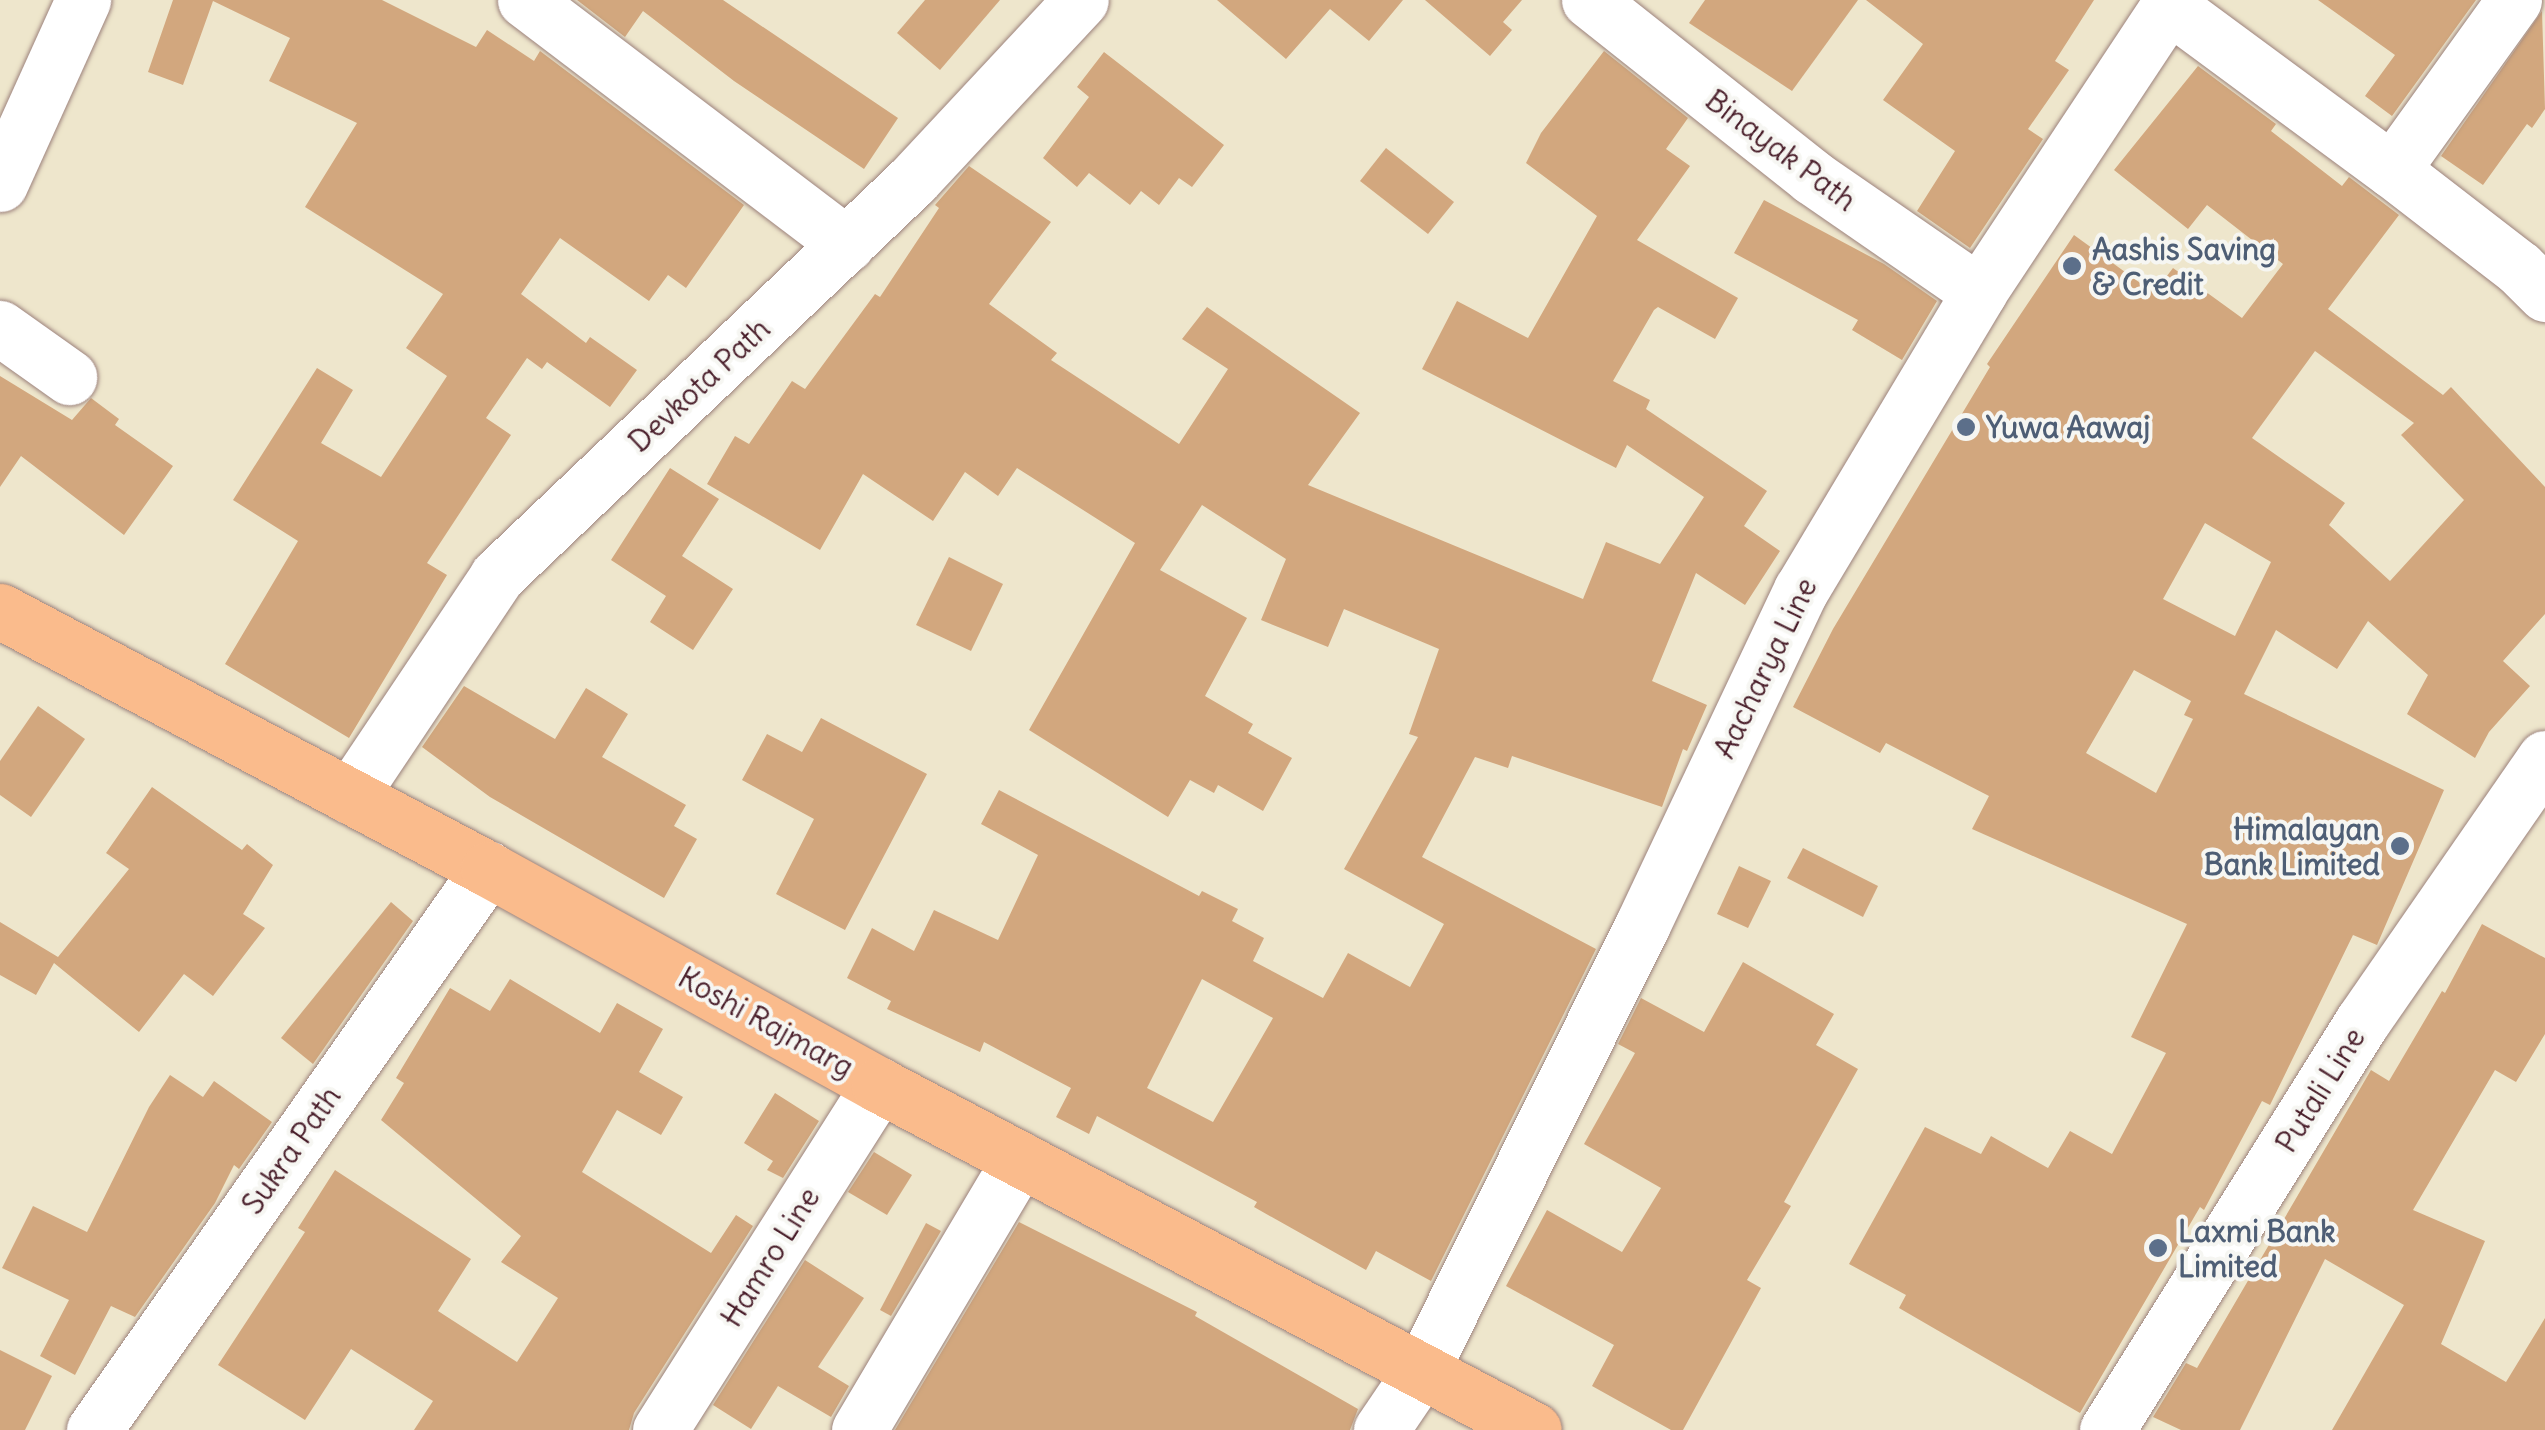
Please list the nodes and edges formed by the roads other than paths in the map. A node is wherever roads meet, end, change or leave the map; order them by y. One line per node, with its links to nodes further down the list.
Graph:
1 (83, 0): 8 (street)
2 (525, 0): 9 (street)
3 (1589, 0): 10 (street, Binayak Path)
4 (2514, 0): 7 (street)
5 (2170, 2): 7 (street); 10 (street, Aacharya Line)
6 (1051, 9): 9 (street, Devkota Path)
7 (2392, 170): 11 (street)
8 (0, 184)
9 (847, 244): 16 (street, Devkota Path)
10 (1980, 292): 20 (street, Aacharya Line)
11 (2545, 294)
12 (0, 328): 13 (street)
13 (69, 377)
14 (0, 611): 16 (main road, Koshi Rajmarg)
15 (2545, 758): 26 (street, Putali Line)
16 (350, 796): 17 (main road, Koshi Rajmarg)
17 (488, 869): 18 (main road, Koshi Rajmarg); 21 (street, Sukra Path)
18 (879, 1085): 19 (main road, Koshi Rajmarg); 22 (street, Hamro Line)
19 (1020, 1159): 20 (main road, Koshi Rajmarg); 23 (street)
20 (1421, 1371): 24 (street, Aacharya Line); 25 (main road, Koshi Rajmarg)
21 (94, 1430)
22 (660, 1430)
23 (859, 1430)
24 (1381, 1430)
25 (1534, 1430)
26 (2107, 1430)

